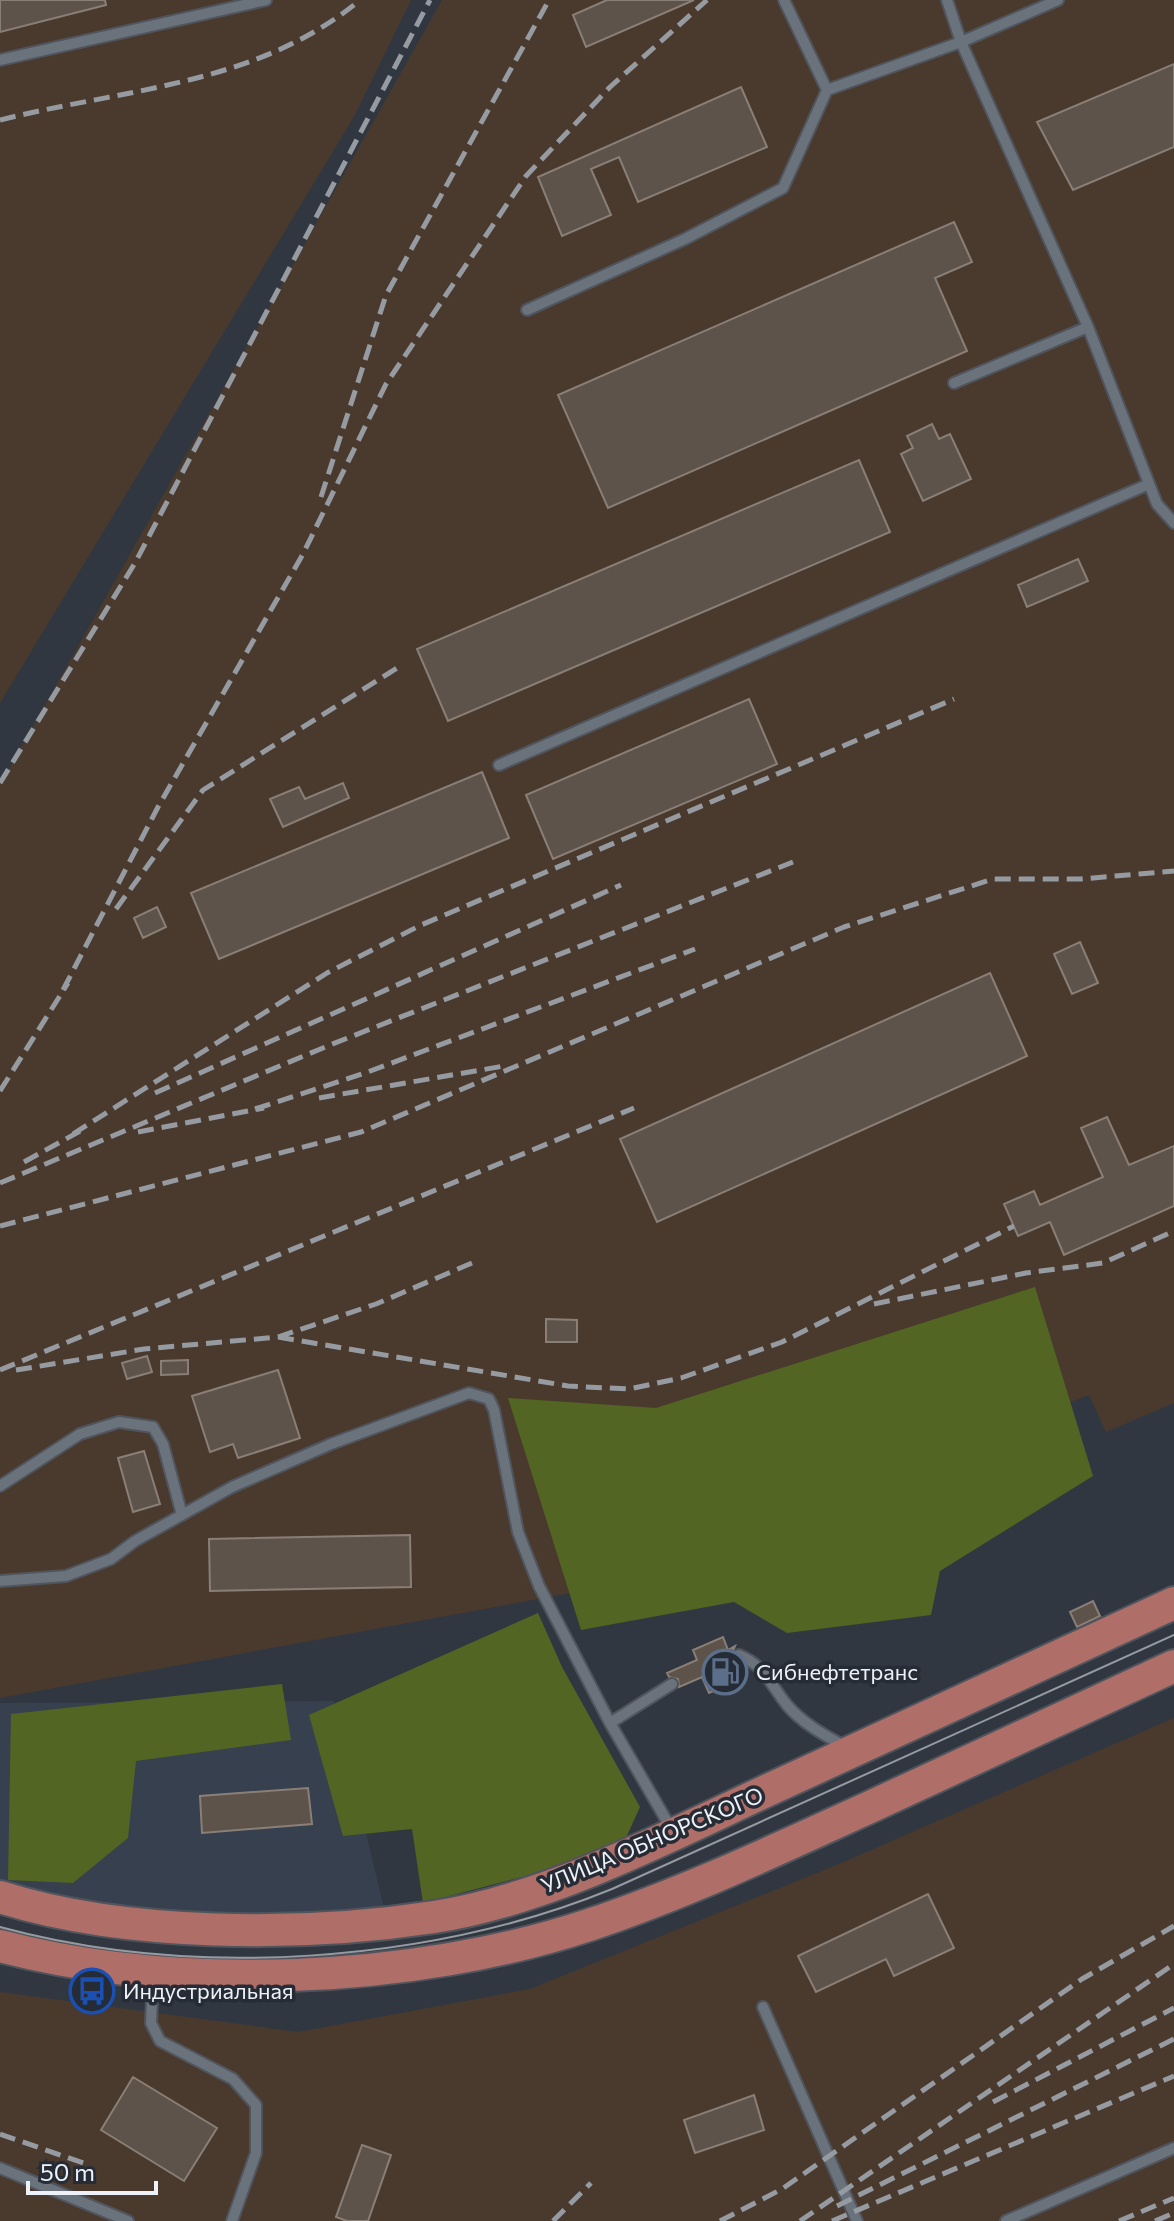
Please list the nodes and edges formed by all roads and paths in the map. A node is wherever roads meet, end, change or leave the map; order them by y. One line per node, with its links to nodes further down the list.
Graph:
1 (266, 0): 6 (lane)
2 (784, 0): 7 (lane)
3 (947, 0): 5 (lane)
4 (1058, 0): 5 (lane)
5 (961, 42): 7 (lane); 9 (lane)
6 (0, 60)
7 (827, 90): 8 (lane)
8 (527, 310)
9 (1088, 327): 10 (lane); 11 (lane)
10 (954, 383)
11 (1149, 484): 12 (lane); 13 (lane)
12 (1174, 523)
13 (499, 765)
14 (0, 1486): 15 (lane)
15 (182, 1515): 16 (lane); 21 (lane)
16 (0, 1581)
17 (1174, 1603): 22 (main road, УЛИЦА ОБНОРСКОГО)
18 (739, 1655): 22 (lane)
19 (1174, 1666): 26 (main road)
20 (672, 1684): 21 (lane)
21 (610, 1723): 23 (lane)
22 (853, 1751): 23 (main road, УЛИЦА ОБНОРСКОГО)
23 (673, 1834): 24 (main road, УЛИЦА ОБНОРСКОГО)
24 (0, 1897)
25 (0, 1946): 26 (main road)
26 (153, 1971): 31 (lane)
27 (763, 2007): 32 (lane)
28 (1174, 2148): 33 (lane)
29 (0, 2168): 30 (lane)
30 (128, 2221)
31 (232, 2221)
32 (857, 2221)
33 (1006, 2221)

